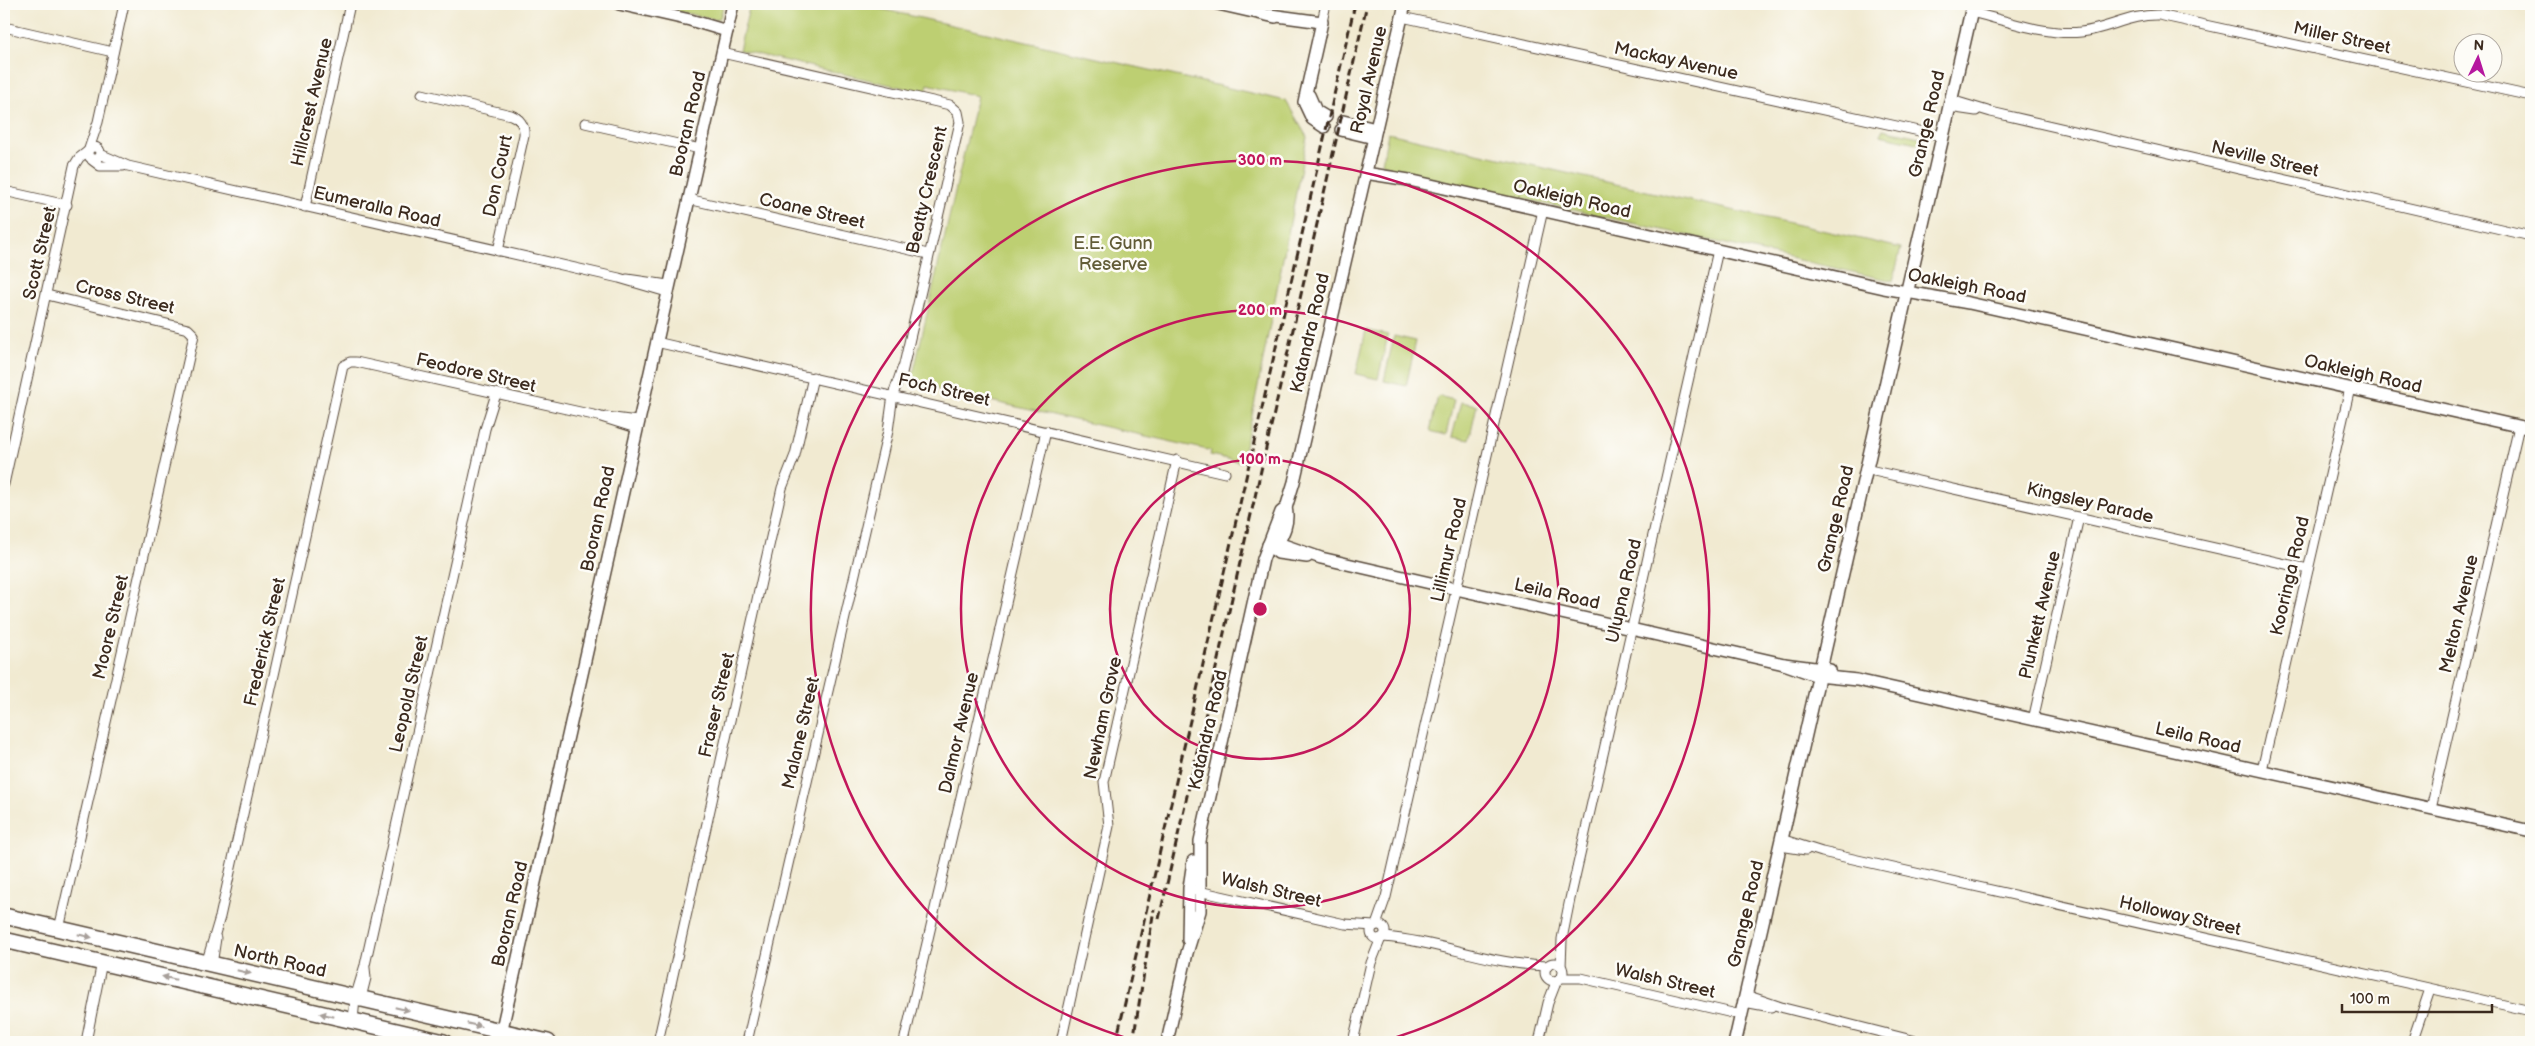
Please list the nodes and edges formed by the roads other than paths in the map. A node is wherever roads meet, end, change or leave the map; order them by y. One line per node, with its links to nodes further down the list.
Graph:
1 (124, 4): 13 (street)
2 (350, 4): 29 (street, Hillcrest Avenue)
3 (619, 4): 12 (street)
4 (733, 4): 12 (street, Booran Road)
5 (1218, 4): 10 (street)
6 (1326, 4): 10 (street)
7 (1405, 4): 9 (street, Royal Avenue)
8 (1972, 8): 16 (street, Miller Street); 17 (main road, Grange Road)
9 (1402, 17): 21 (street, Royal Avenue); 22 (street, Mackay Avenue)
10 (1321, 26): 18 (street)
11 (4, 27): 13 (street)
12 (728, 28): 14 (street, Booran Road)
13 (113, 52): 24 (street)
14 (722, 53): 23 (street, Booran Road); 34 (street, Beatty Crescent)
15 (422, 94): 33 (street, Don Court)
16 (2531, 96)
17 (1950, 103): 22 (main road, Grange Road); 31 (street, Neville Street)
18 (1325, 122)
19 (585, 123): 23 (street)
20 (1342, 126): 21 (street)
21 (1375, 133): 25 (street, Royal Avenue)
22 (1942, 136): 36 (main road, Grange Road)
23 (700, 149): 27 (street, Booran Road)
24 (93, 154): 28 (street, Scott Street); 29 (street, Eumeralla Road)
25 (1366, 169): 30 (street, Oakleigh Road); 54 (street, Katandra Road)
26 (4, 191): 28 (street)
27 (688, 199): 34 (street, Coane Street); 35 (street, Booran Road)
28 (67, 205): 37 (street, Scott Street)
29 (305, 207): 33 (street, Eumeralla Road)
30 (1543, 210): 32 (street, Oakleigh Road); 56 (street, Lillimur Road)
31 (2531, 236)
32 (1718, 250): 36 (street, Oakleigh Road); 57 (street, Ulupna Road)
33 (498, 251): 35 (street, Eumeralla Road)
34 (928, 254): 44 (street, Beatty Crescent)
35 (668, 289): 39 (street, Booran Road)
36 (1906, 292): 42 (street, Oakleigh Road); 50 (main road, Grange Road)
37 (47, 295): 38 (street, Cross Street); 52 (street, Scott Street)
38 (193, 333): 66 (street, Moore Street)
39 (656, 342): 41 (street, Foch Street); 45 (street, Booran Road)
40 (347, 363): 43 (street, Feodore Street); 70 (street, Frederick Street)
41 (813, 377): 44 (street, Foch Street); 82 (street, Fraser Street)
42 (2350, 388): 46 (street, Oakleigh Road); 55 (street, Kooringa Road)
43 (492, 393): 45 (street, Feodore Street); 73 (street, Leopold Street)
44 (896, 396): 48 (street, Foch Street); 83 (street, Malane Street)
45 (636, 425): 77 (street, Booran Road)
46 (2519, 426): 47 (street, Oakleigh Road); 61 (street, Melton Avenue)
47 (2531, 429)
48 (1046, 431): 49 (street, Foch Street); 84 (street, Dalmor Avenue)
49 (1177, 460): 51 (street, Foch Street); 85 (street, Newham Grove)
50 (1866, 469): 53 (street, Kingsley Parade); 58 (main road, Grange Road)
51 (1225, 473)
52 (4, 484)
53 (2079, 517): 55 (street, Kingsley Parade); 59 (street, Plunkett Avenue)
54 (1273, 547): 56 (street, Leila Road); 64 (street, Katandra Road)
55 (2308, 569): 60 (street, Kooringa Road)
56 (1456, 589): 57 (street, Leila Road); 67 (street, Lillimur Road)
57 (1632, 629): 58 (street, Leila Road); 71 (street, Ulupna Road)
58 (1819, 672): 59 (street, Leila Road); 63 (main road, Grange Road)
59 (2033, 720): 60 (street, Leila Road)
60 (2262, 770): 61 (street, Leila Road)
61 (2431, 808): 62 (street, Leila Road)
62 (2531, 831)
63 (1780, 843): 72 (street, Holloway Street); 74 (main road, Grange Road)
64 (1195, 890): 67 (street, Walsh Street); 86 (street, Katandra Road)
65 (4, 916): 66 (highway, North Road)
66 (59, 929): 70 (highway, North Road, one-way to 70)
67 (1378, 932): 71 (street, Walsh Street); 87 (street, Lillimur Road)
68 (4, 940): 69 (highway)
69 (102, 962): 76 (highway, one-way to 69); 79 (street)
70 (209, 964): 73 (highway, North Road, one-way to 73)
71 (1554, 972): 74 (street, Walsh Street); 88 (street, Ulupna Road)
72 (2430, 989): 75 (street, Holloway Street); 91 (street)
73 (358, 998): 76 (street, Leopold Street); 77 (highway, North Road, one-way to 77)
74 (1744, 1004): 78 (street, Walsh Street); 89 (main road, Grange Road)
75 (2531, 1012)
76 (353, 1021): 80 (highway)
77 (500, 1037): 81 (highway, North Road)
78 (1894, 1039): 90 (street, Walsh Street)
79 (86, 1042)
80 (444, 1042)
81 (548, 1042)
82 (658, 1042)
83 (747, 1042)
84 (904, 1042)
85 (1061, 1042)
86 (1167, 1042)
87 (1353, 1042)
88 (1538, 1042)
89 (1735, 1042)
90 (1920, 1042)
91 (2412, 1042)

